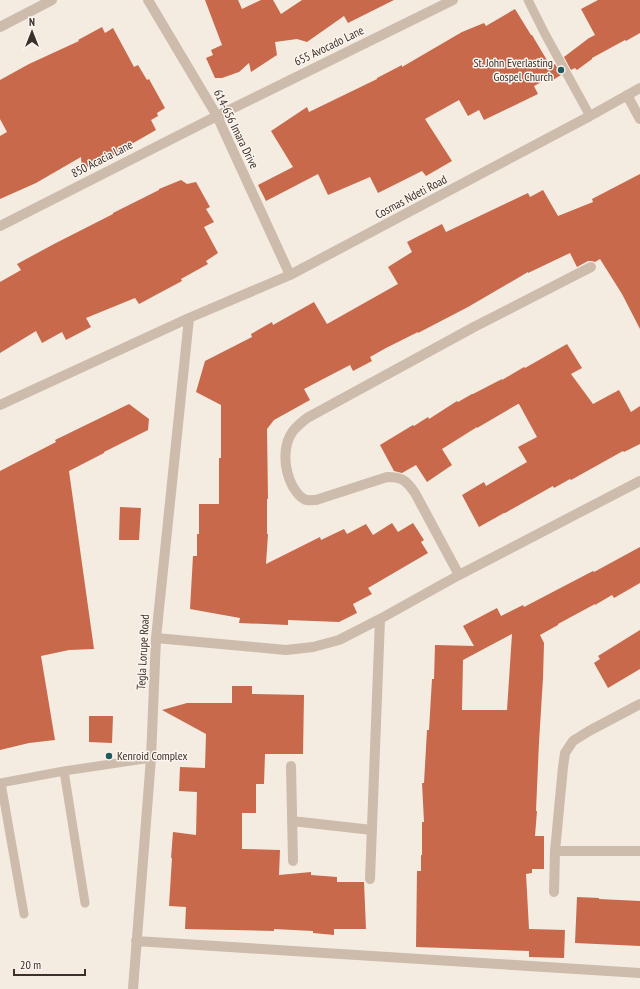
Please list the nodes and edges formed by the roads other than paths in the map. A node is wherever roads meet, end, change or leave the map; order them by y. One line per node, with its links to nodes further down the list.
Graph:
1 (52, 0): 5 (street)
2 (148, 0): 8 (street, 614-656 Imara Drive)
3 (453, 0): 8 (street, 655 Avocado Lane)
4 (528, 0): 9 (lane)
5 (0, 27)
6 (640, 88): 7 (street, Cosmas Ndeti Road)
7 (627, 95): 9 (street, Cosmas Ndeti Road); 10 (street)
8 (217, 116): 11 (street, 850 Acacia Lane); 13 (street, 614-656 Imara Drive)
9 (590, 116): 13 (street, Cosmas Ndeti Road)
10 (640, 119)
11 (0, 226)
12 (591, 268): 17 (street)
13 (290, 275): 14 (street, Cosmas Ndeti Road)
14 (189, 318): 15 (street, Cosmas Ndeti Road); 19 (street, Tegla Lorupe Road)
15 (0, 405)
16 (640, 481): 17 (street)
17 (459, 575): 18 (street)
18 (380, 619): 19 (street); 26 (street)
19 (156, 638): 21 (street, Tegla Lorupe Road)
20 (640, 704): 27 (street)
21 (151, 758): 23 (lane); 34 (street, Tegla Lorupe Road)
22 (291, 766): 25 (street)
23 (64, 771): 24 (lane); 32 (lane)
24 (0, 783): 33 (lane)
25 (292, 821): 26 (street); 29 (street)
26 (372, 830): 30 (street)
27 (555, 851): 28 (street); 31 (street)
28 (640, 851)
29 (294, 861)
30 (370, 879)
31 (554, 892)
32 (85, 903)
33 (24, 914)
34 (136, 942): 35 (street); 36 (street, Tegla Lorupe Road)
35 (640, 973)
36 (133, 989)

